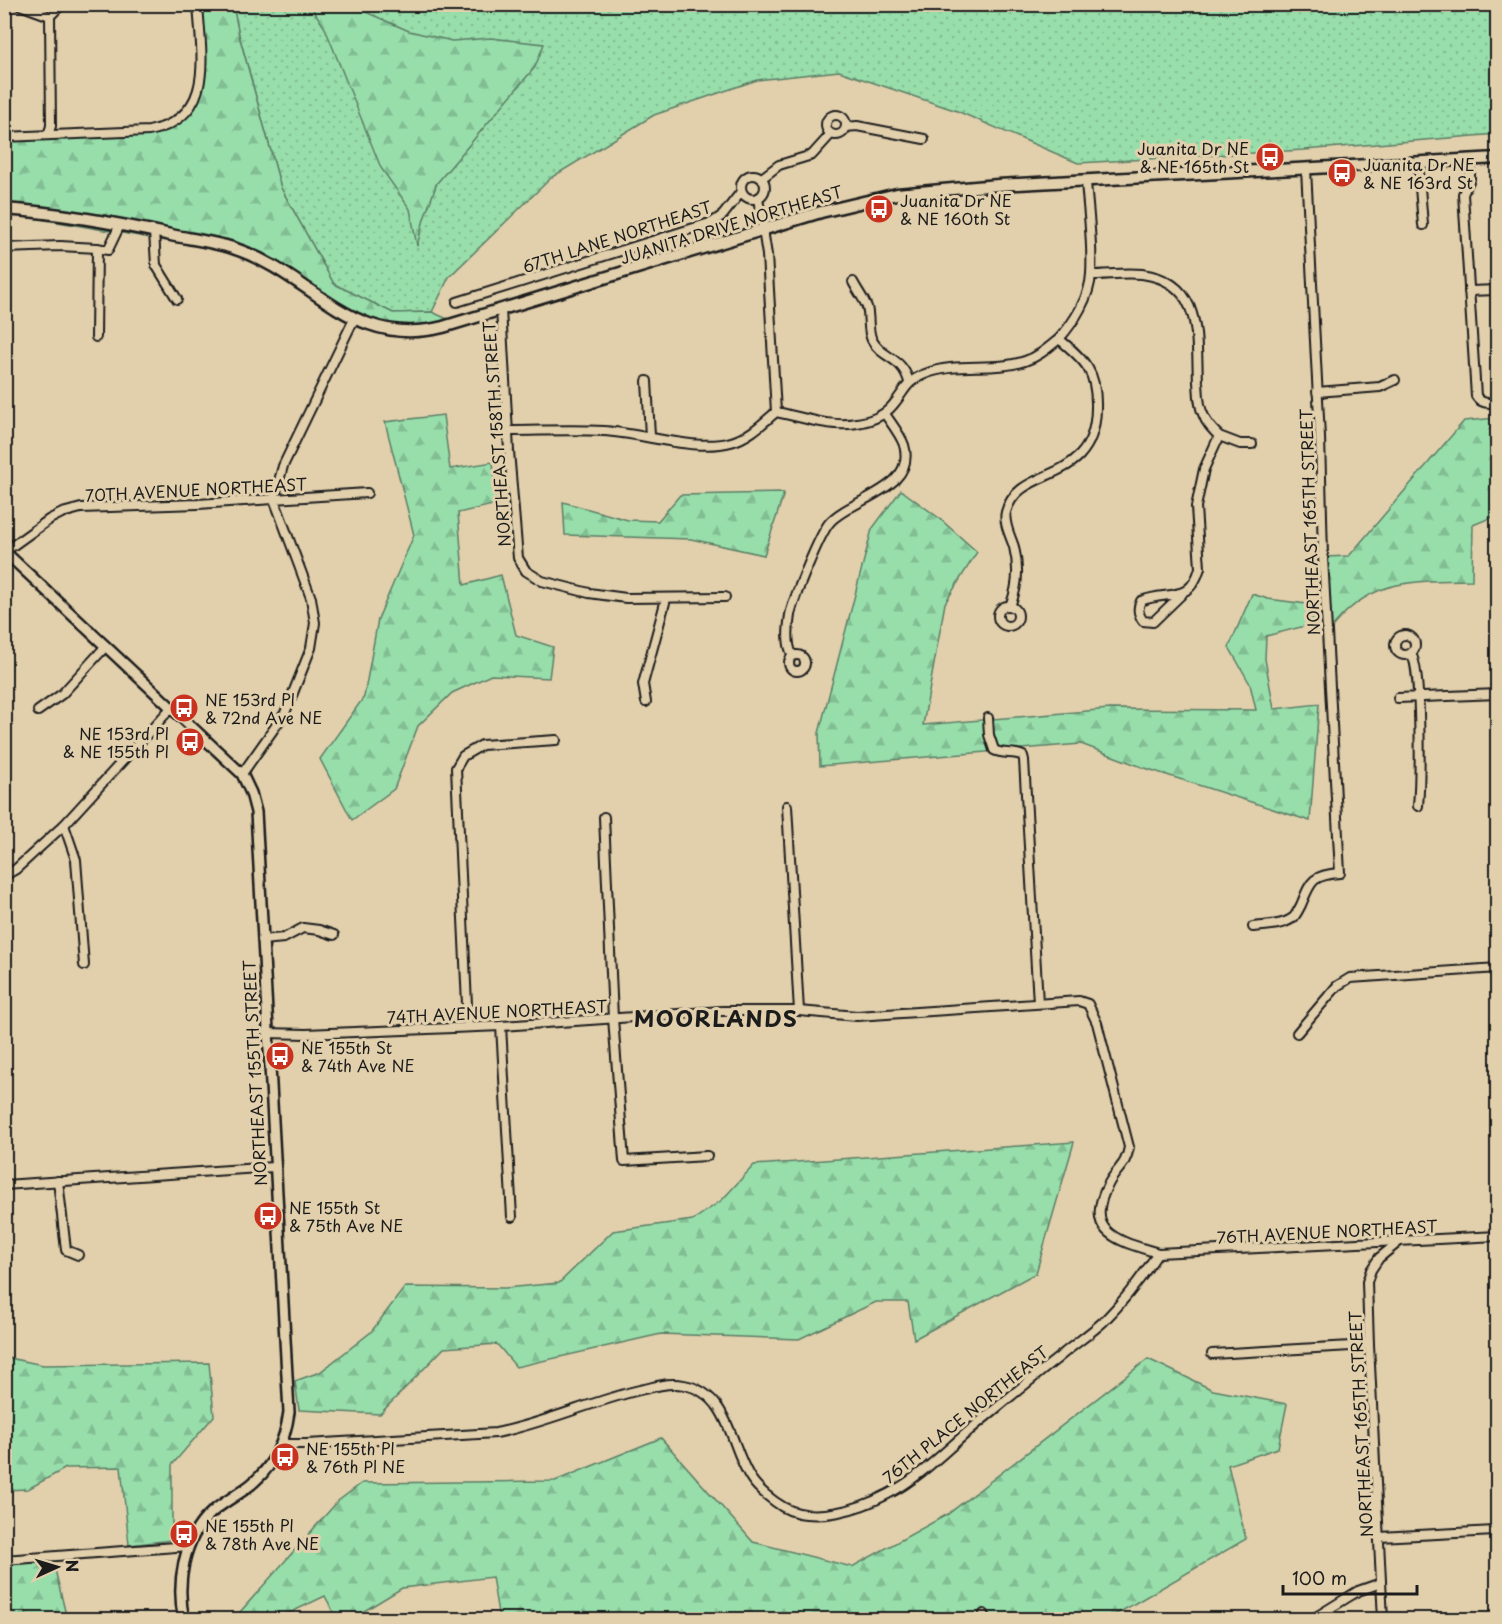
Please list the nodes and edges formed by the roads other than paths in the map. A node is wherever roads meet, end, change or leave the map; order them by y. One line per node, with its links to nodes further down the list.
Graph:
1 (17, 4): 4 (street)
2 (62, 4): 4 (street)
3 (198, 4): 7 (street)
4 (50, 16): 7 (street)
5 (846, 127): 6 (street, 67TH LANE NORTHEAST); 6 (street, 67TH LANE NORTHEAST); 9 (street, 67TH LANE NORTHEAST)
6 (831, 134): 14 (street, 67TH LANE NORTHEAST)
7 (48, 135): 8 (street)
8 (4, 137)
9 (924, 139)
10 (1497, 158): 11 (main road, JUANITA DRIVE NORTHEAST)
11 (1470, 159): 12 (main road, JUANITA DRIVE NORTHEAST); 28 (street)
12 (1418, 162): 13 (main road, JUANITA DRIVE NORTHEAST); 20 (street)
13 (1306, 169): 15 (main road, JUANITA DRIVE NORTHEAST); 38 (street, NORTHEAST 165TH STREET)
14 (762, 178): 16 (street, 67TH LANE NORTHEAST); 17 (street)
15 (1086, 181): 21 (main road, JUANITA DRIVE NORTHEAST); 25 (street)
16 (741, 192): 17 (street); 30 (street, 67TH LANE NORTHEAST)
17 (758, 198): 21 (street)
18 (4, 209): 19 (main road, JUANITA DRIVE NORTHEAST)
19 (120, 225): 22 (main road, JUANITA DRIVE NORTHEAST); 24 (street)
20 (1423, 225)
21 (764, 229): 31 (main road, JUANITA DRIVE NORTHEAST); 40 (street)
22 (154, 231): 29 (street); 32 (main road, JUANITA DRIVE NORTHEAST)
23 (4, 248): 24 (street)
24 (97, 249): 33 (street)
25 (1091, 275): 34 (street); 44 (street)
26 (853, 282): 37 (street)
27 (1497, 290): 28 (street)
28 (1469, 291): 39 (street)
29 (177, 299)
30 (457, 302)
31 (501, 309): 32 (main road, JUANITA DRIVE NORTHEAST); 42 (street, NORTHEAST 158TH STREET)
32 (354, 319): 47 (street)
33 (96, 336)
34 (1059, 339): 37 (street); 52 (street)
35 (1395, 380): 38 (street)
36 (647, 381): 43 (street)
37 (909, 382): 41 (street)
38 (1317, 392): 70 (street, NORTHEAST 165TH STREET)
39 (1497, 403)
40 (776, 412): 41 (street); 43 (street)
41 (885, 414): 55 (street)
42 (508, 431): 43 (street); 51 (street, NORTHEAST 158TH STREET)
43 (650, 436)
44 (1219, 436): 45 (street); 49 (street)
45 (1252, 444)
46 (367, 493): 47 (street, 70TH AVENUE NORTHEAST)
47 (274, 499): 48 (street, 70TH AVENUE NORTHEAST); 64 (street)
48 (5, 552): 53 (street)
49 (1182, 594): 49 (street)
50 (725, 597): 51 (street)
51 (666, 599): 59 (street)
52 (1010, 606)
53 (106, 646): 60 (street); 61 (street)
54 (1411, 654): 57 (street)
55 (793, 656)
56 (1497, 693): 57 (street)
57 (1418, 697): 58 (street); 66 (street)
58 (1398, 698)
59 (646, 702)
60 (171, 708): 64 (street); 68 (street)
61 (38, 711)
62 (988, 718): 75 (street)
63 (556, 740): 78 (street)
64 (242, 774): 72 (street, NORTHEAST 155TH STREET)
65 (787, 806): 76 (street)
66 (1418, 806)
67 (604, 817): 77 (street)
68 (63, 825): 69 (street); 73 (street)
69 (4, 876)
70 (1253, 927)
71 (334, 935): 72 (street)
72 (262, 940): 81 (street, NORTHEAST 155TH STREET)
73 (84, 965)
74 (1497, 969): 80 (street)
75 (1038, 1003): 76 (street, 74TH AVENUE NORTHEAST); 89 (street, 74TH AVENUE NORTHEAST)
76 (799, 1011): 77 (street, 74TH AVENUE NORTHEAST)
77 (613, 1018): 79 (street, 74TH AVENUE NORTHEAST); 82 (street)
78 (468, 1026): 79 (street, 74TH AVENUE NORTHEAST); 81 (street, 74TH AVENUE NORTHEAST)
79 (501, 1026): 86 (street)
80 (1297, 1033)
81 (267, 1034): 83 (street, NORTHEAST 155TH STREET)
82 (707, 1156)
83 (274, 1167): 84 (street); 93 (street, NORTHEAST 155TH STREET)
84 (58, 1181): 85 (street); 90 (street)
85 (4, 1185)
86 (512, 1216)
87 (1497, 1236): 88 (street, 76TH AVENUE NORTHEAST)
88 (1401, 1240): 89 (street, 76TH AVENUE NORTHEAST); 91 (street, NORTHEAST 165TH STREET)
89 (1158, 1253): 93 (street, 76TH PLACE NORTHEAST)
90 (78, 1255)
91 (1368, 1345): 92 (street); 95 (street, NORTHEAST 165TH STREET)
92 (1212, 1354)
93 (282, 1444): 96 (street)
94 (1495, 1531): 95 (street)
95 (1379, 1536): 98 (street, NORTHEAST 165TH STREET)
96 (189, 1546): 97 (street); 99 (street)
97 (4, 1560)
98 (1381, 1583): 100 (street); 101 (street, NORTHEAST 165TH STREET)
99 (184, 1620)
100 (1311, 1620)
101 (1383, 1620)

